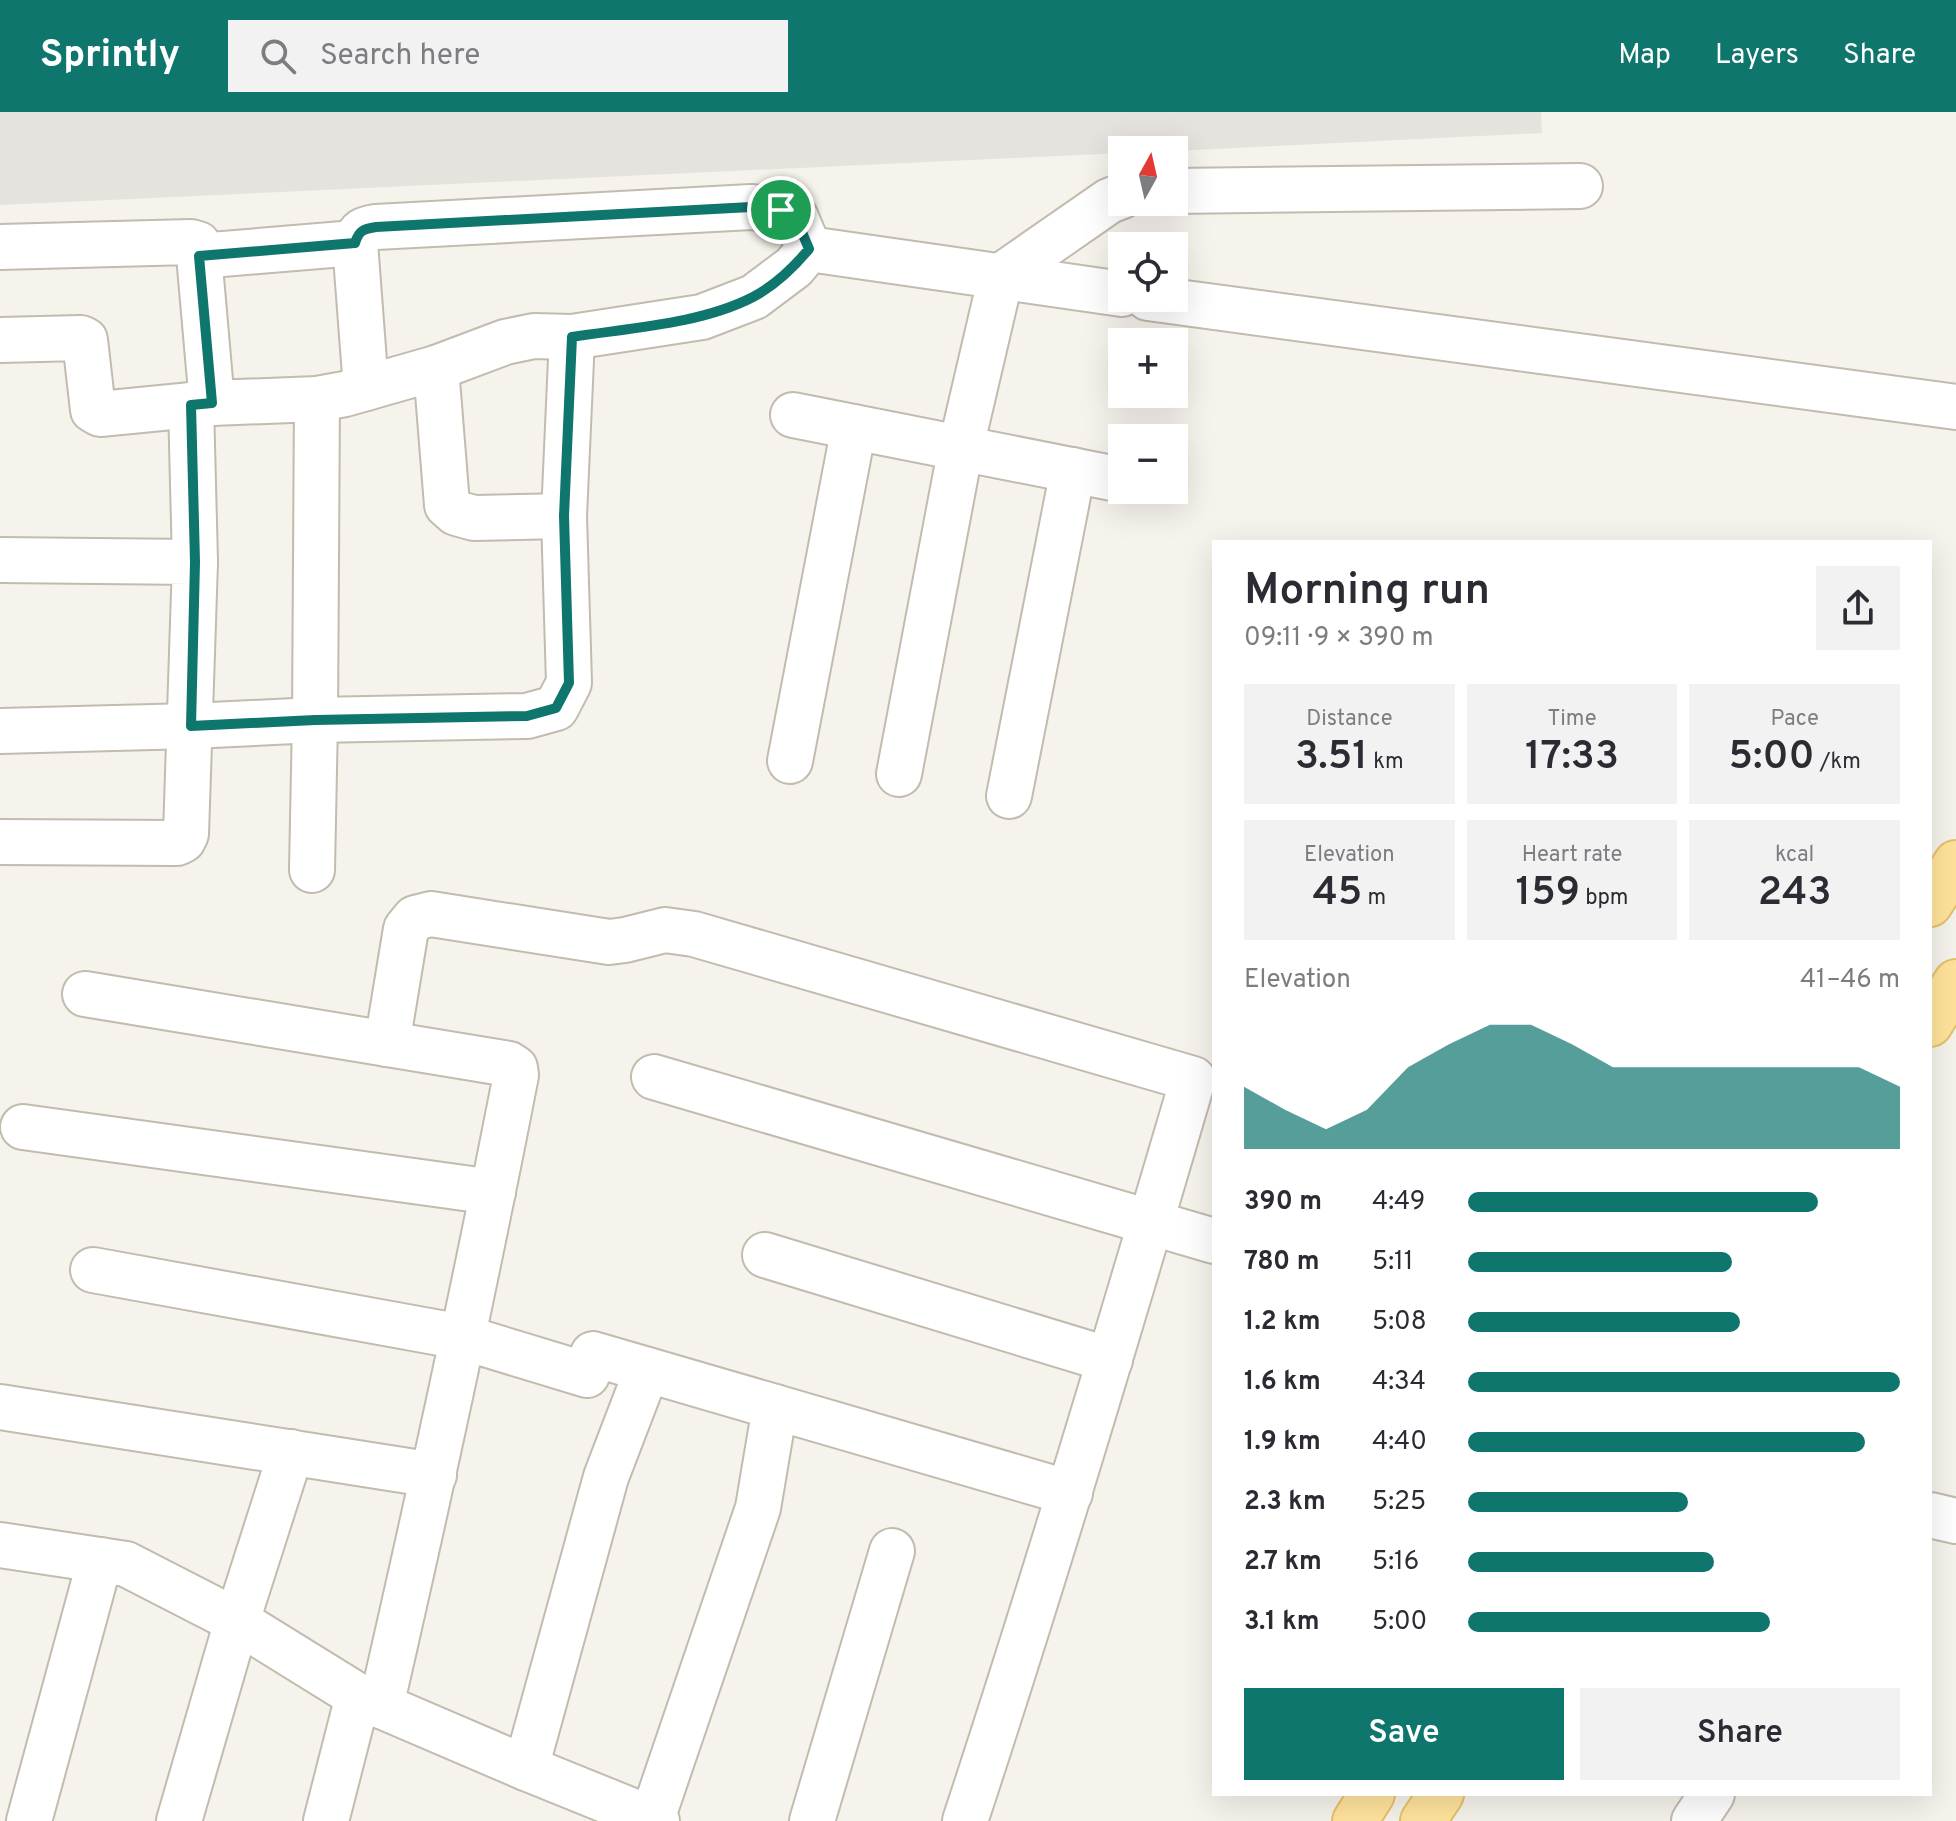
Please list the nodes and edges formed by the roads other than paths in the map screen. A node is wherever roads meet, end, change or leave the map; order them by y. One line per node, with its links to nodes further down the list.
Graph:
1 (1580, 186): 2 (street)
2 (1188, 191)
3 (1108, 202): 8 (street)
4 (355, 243): 6 (street); 7 (street); 14 (street)
5 (0, 247): 7 (street)
6 (809, 249): 8 (street); 11 (street)
7 (199, 256): 16 (street)
8 (1001, 276): 9 (street); 20 (street)
9 (1108, 292)
10 (1188, 304): 17 (street)
11 (572, 337): 13 (street); 23 (street)
12 (0, 340): 16 (street)
13 (436, 368): 14 (street); 23 (street)
14 (366, 388): 15 (street)
15 (317, 399): 16 (street); 26 (street)
16 (201, 404): 25 (street)
17 (1956, 407)
18 (793, 415): 19 (street)
19 (854, 427): 20 (street); 29 (street)
20 (961, 447): 21 (street); 30 (street)
21 (1073, 470): 22 (street); 31 (street)
22 (1108, 477)
23 (564, 516): 26 (street)
24 (0, 560): 25 (street)
25 (195, 562): 27 (street)
26 (315, 720): 27 (street); 34 (street)
27 (191, 726): 28 (street); 32 (street)
28 (0, 731)
29 (790, 761)
30 (899, 774)
31 (1009, 796)
32 (0, 842)
33 (1956, 863): 35 (main road)
34 (312, 870)
35 (1932, 901)
36 (1956, 982): 38 (main road)
37 (85, 994): 39 (street)
38 (1932, 1021)
39 (387, 1044): 41 (street); 43 (street)
40 (654, 1077): 44 (street)
41 (1203, 1082): 44 (street)
42 (23, 1127): 43 (street)
43 (493, 1192): 48 (street)
44 (1151, 1221): 45 (street); 49 (street)
45 (1212, 1240)
46 (765, 1255): 49 (street)
47 (93, 1270): 48 (street)
48 (462, 1337): 50 (street); 54 (street)
49 (1110, 1360): 55 (street)
50 (647, 1370): 52 (street); 63 (street)
51 (0, 1407): 53 (street)
52 (775, 1407): 55 (street); 67 (street)
53 (291, 1452): 54 (street); 61 (street)
54 (434, 1475): 62 (street)
55 (1070, 1493): 72 (street)
56 (1932, 1515): 57 (street)
57 (1956, 1521)
58 (0, 1545): 60 (street)
59 (892, 1551): 71 (street)
60 (100, 1560): 61 (street); 68 (street)
61 (237, 1621): 62 (street); 69 (street)
62 (370, 1701): 63 (street); 70 (street)
63 (526, 1768): 67 (street)
64 (1371, 1796): 73 (main road)
65 (1440, 1796): 74 (main road)
66 (1711, 1796): 75 (street)
67 (638, 1817)
68 (29, 1821)
69 (179, 1821)
70 (326, 1821)
71 (812, 1821)
72 (965, 1821)
73 (1355, 1821)
74 (1423, 1821)
75 (1694, 1821)

